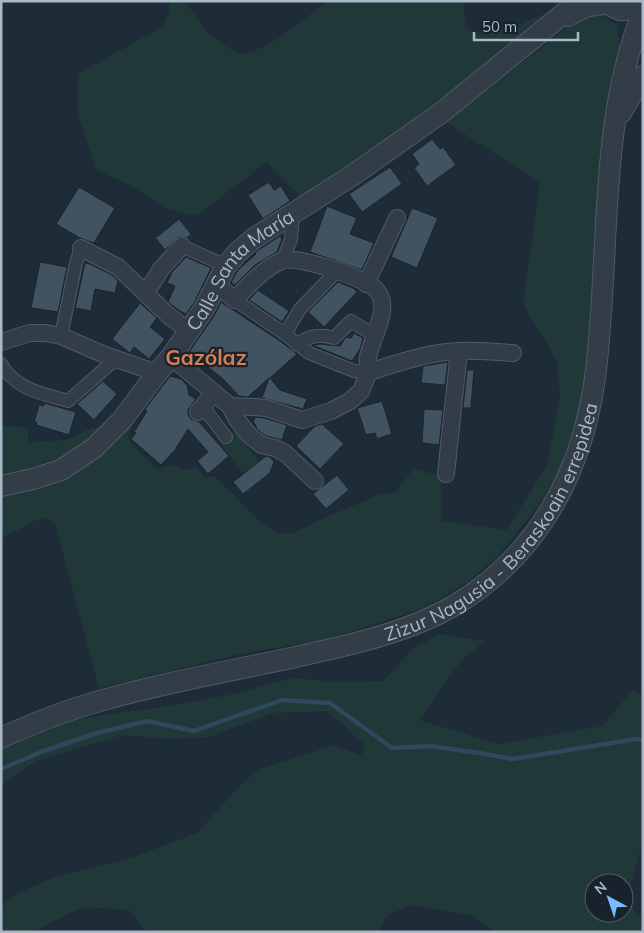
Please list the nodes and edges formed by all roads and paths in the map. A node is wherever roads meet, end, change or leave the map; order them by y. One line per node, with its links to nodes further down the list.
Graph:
1 (579, 1): 5 (street)
2 (607, 3): 3 (street); 5 (street); 6 (street)
3 (643, 4)
4 (643, 11): 6 (street, Zizur Nagusia - Beraskoain errepidea)
5 (551, 24): 9 (street, Calle Santa María)
6 (639, 31): 8 (street, Zizur Nagusia - Beraskoain errepidea)
7 (643, 76): 8 (street)
8 (615, 123): 40 (street, Zizur Nagusia - Beraskoain errepidea)
9 (293, 214): 13 (street); 14 (street, Calle Santa María)
10 (397, 218): 16 (street)
11 (182, 246): 14 (street); 18 (street)
12 (81, 248): 18 (street); 23 (street)
13 (283, 260): 15 (street); 19 (street)
14 (226, 266): 17 (street, Calle Santa María)
15 (337, 271): 16 (street); 21 (street)
16 (366, 284): 22 (street)
17 (217, 285): 19 (street); 20 (street, Calle Santa María)
18 (146, 293): 20 (street)
19 (235, 300): 21 (street)
20 (189, 331): 28 (street, Calle Santa María)
21 (285, 334): 25 (street)
22 (374, 335): 25 (street); 31 (street)
23 (61, 336): 24 (street); 29 (street)
24 (1, 342)
25 (297, 345): 31 (street)
26 (459, 351): 27 (street); 31 (street); 37 (street)
27 (513, 353)
28 (171, 356): 32 (street, Calle Santa María); 33 (street)
29 (116, 359): 30 (street); 32 (street)
30 (1, 364)
31 (369, 372): 34 (street)
32 (156, 373): 39 (street, Calle Santa María)
33 (214, 393): 34 (street); 35 (street)
34 (230, 406): 38 (street)
35 (200, 409): 36 (street)
36 (226, 437)
37 (446, 474)
38 (315, 481)
39 (1, 486)
40 (1, 738)

